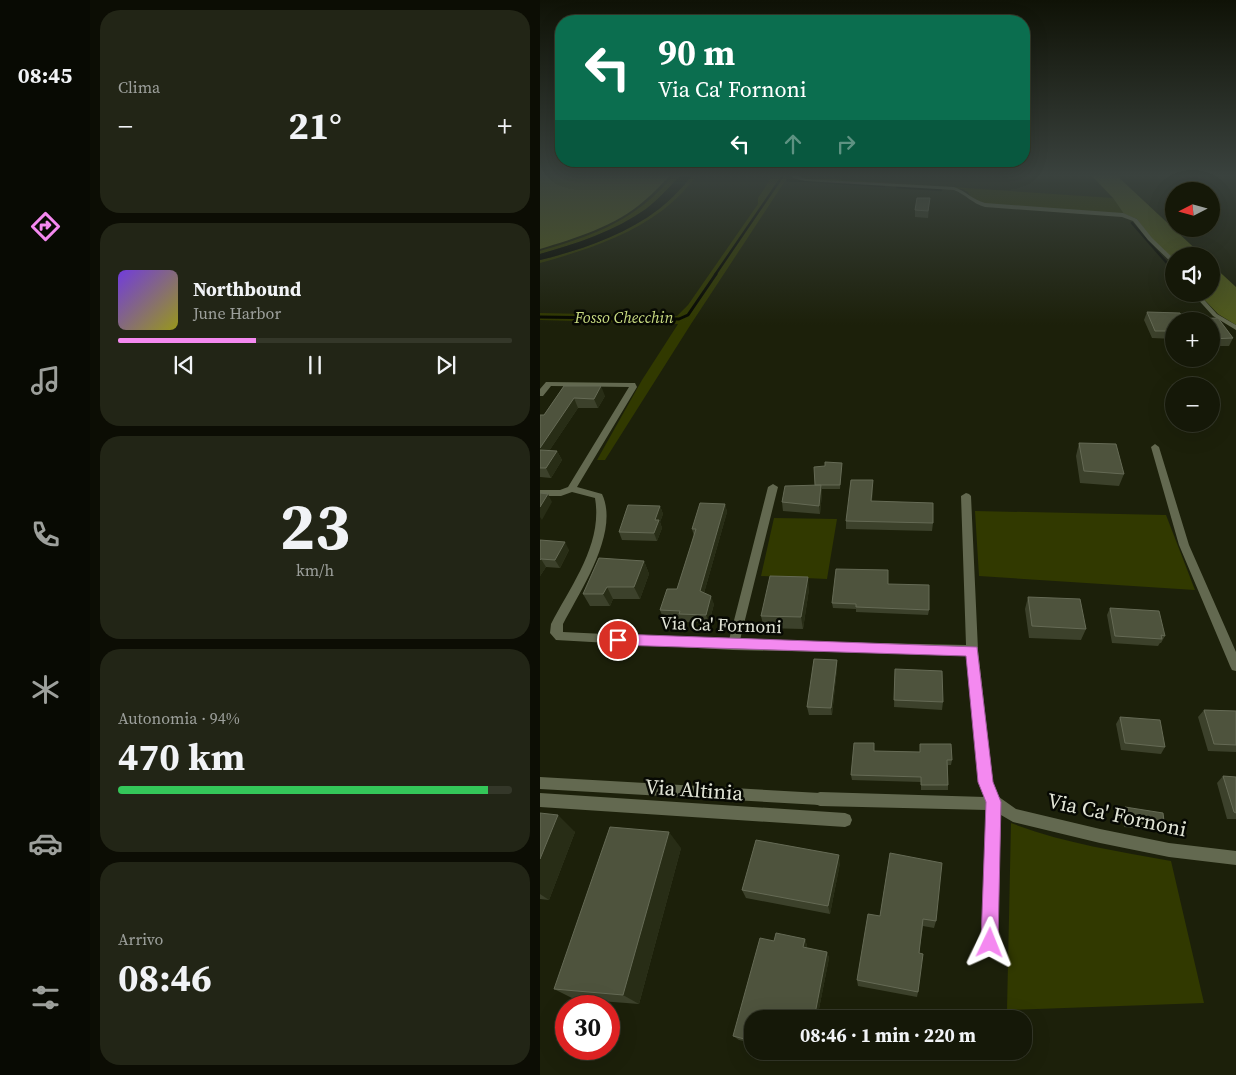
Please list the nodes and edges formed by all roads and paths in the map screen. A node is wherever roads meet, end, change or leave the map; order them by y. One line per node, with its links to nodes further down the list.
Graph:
1 (1138, 224): 2 (street)
2 (1165, 254)
3 (1203, 302): 4 (street)
4 (1236, 328)
5 (540, 394): 8 (street)
6 (1154, 448): 13 (street)
7 (773, 487): 11 (street)
8 (571, 488): 9 (street, Via Ca' Fornoni); 11 (street, Via Ca' Fornoni)
9 (540, 493)
10 (966, 496): 12 (street)
11 (733, 645): 12 (street, Via Ca' Fornoni)
12 (972, 650): 17 (street)
13 (1236, 666)
14 (540, 783): 15 (lane)
15 (820, 799): 17 (street)
16 (540, 800): 18 (street, Via Altinia)
17 (994, 802): 19 (street, Via Ca' Fornoni); 20 (street)
18 (845, 820)
19 (1236, 858)
20 (990, 943)

